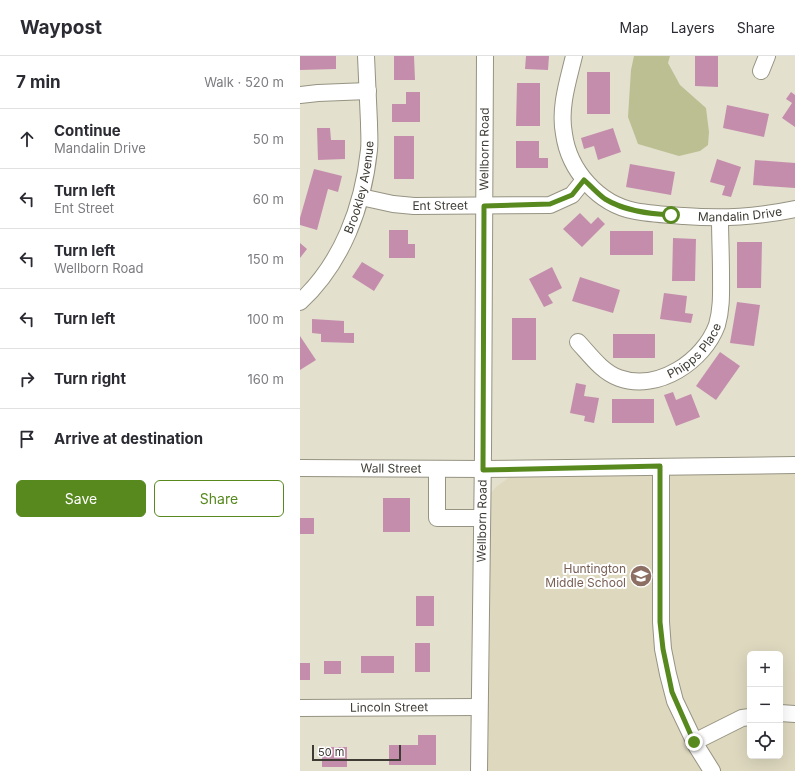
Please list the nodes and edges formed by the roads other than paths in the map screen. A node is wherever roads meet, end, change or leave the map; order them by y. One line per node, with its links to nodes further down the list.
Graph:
1 (366, 56): 6 (street, Brookley Avenue)
2 (485, 56): 10 (street, Wellborn Road)
3 (574, 56): 8 (street, Mandalin Drive)
4 (767, 56): 5 (street)
5 (761, 71)
6 (368, 91): 7 (street); 9 (street, Brookley Avenue)
7 (300, 95)
8 (584, 180): 10 (street, Ent Street); 12 (street, Mandalin Drive)
9 (361, 198): 10 (street, Ent Street); 13 (street, Brookley Avenue)
10 (484, 206): 19 (street, Wellborn Road)
11 (795, 209): 12 (street, Mandalin Drive)
12 (720, 218): 14 (street, Phipps Place)
13 (300, 302)
14 (578, 342)
15 (795, 465): 16 (street, Wall Street)
16 (660, 466): 19 (street, Wall Street); 26 (street)
17 (300, 468): 18 (street, Wall Street)
18 (437, 469): 19 (street, Wall Street); 20 (street)
19 (483, 470): 20 (street, Wellborn Road)
20 (482, 518): 21 (street, Wellborn Road)
21 (478, 707): 22 (street, Lincoln Street); 27 (street, Wellborn Road)
22 (300, 708)
23 (783, 713): 24 (street)
24 (795, 714)
25 (747, 717): 26 (street)
26 (694, 742): 28 (street)
27 (478, 771)
28 (712, 771)

